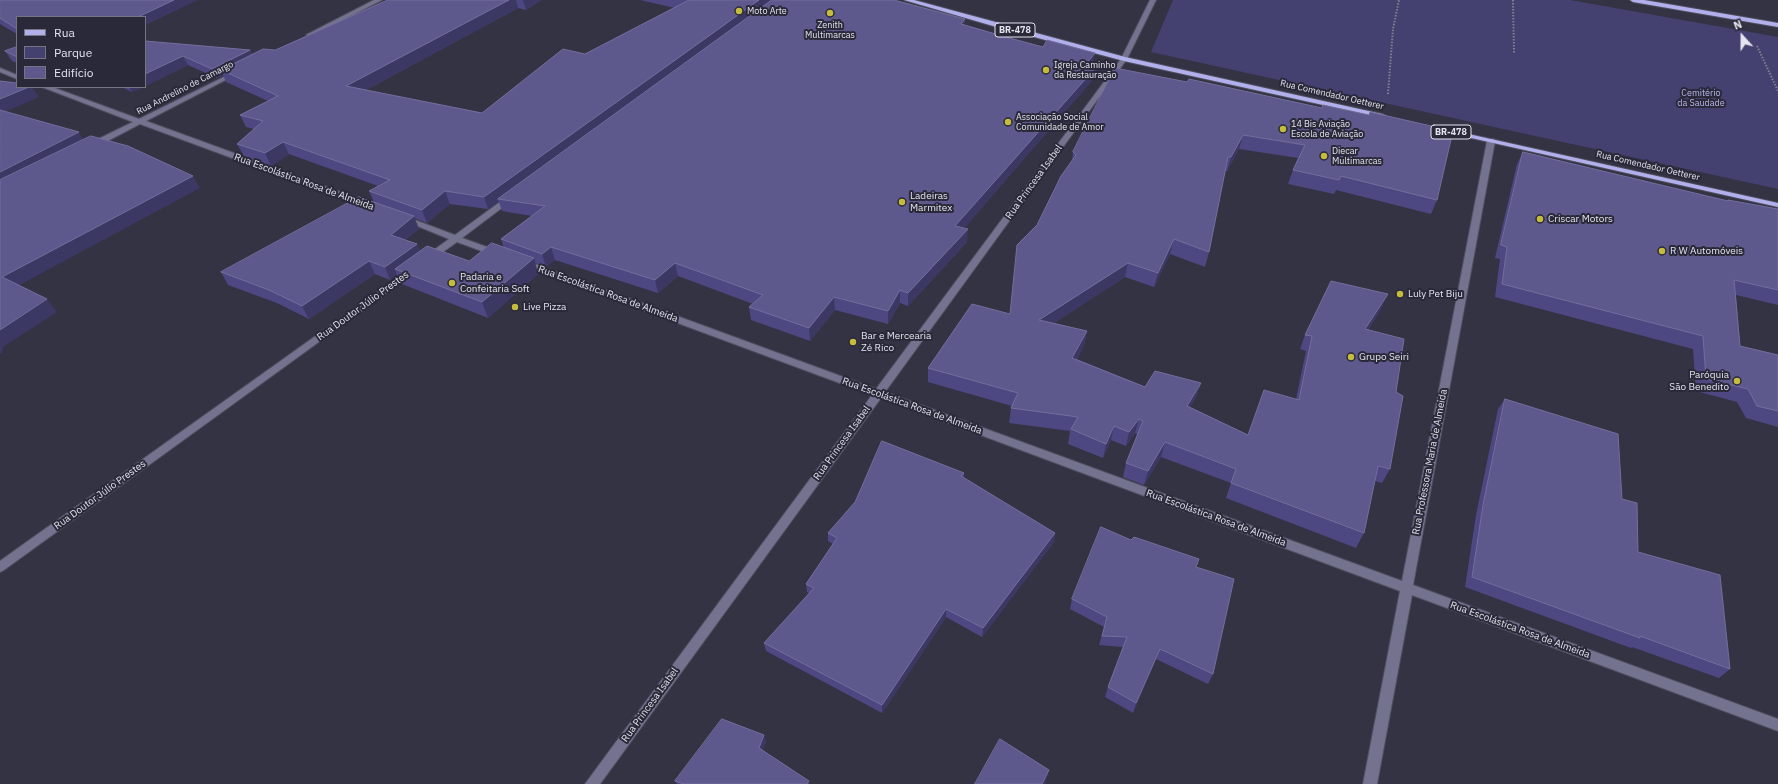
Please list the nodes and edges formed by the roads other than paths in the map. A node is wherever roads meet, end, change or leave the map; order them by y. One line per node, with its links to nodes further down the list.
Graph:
1 (379, 0): 6 (street)
2 (907, 0): 7 (main road, Rua Comendador Oetterer / BR-478)
3 (1153, 0): 7 (street, Rua Princesa Isabel)
4 (1633, 0): 5 (main road)
5 (1778, 25)
6 (302, 39)
7 (1124, 58): 12 (main road, Rua Comendador Oetterer / BR-478); 22 (street, Rua Princesa Isabel)
8 (246, 68): 13 (street, Rua Andrelino de Camargo)
9 (0, 70): 10 (street)
10 (16, 76)
11 (49, 88): 13 (street, Rua Escolástica Rosa de Almeida)
12 (1392, 118)
13 (140, 122): 16 (street, Rua Andrelino de Camargo); 19 (street, Rua Escolástica Rosa de Almeida)
14 (1430, 127): 15 (main road, Rua Comendador Oetterer / BR-478)
15 (1491, 141): 18 (main road, Rua Comendador Oetterer / BR-478); 24 (street, Rua Professora Maria de Almeida)
16 (84, 150)
17 (520, 192): 21 (street, Rua Doutor Júlio Prestes)
18 (1778, 205)
19 (371, 207)
20 (394, 215): 21 (street, Rua Escolástica Rosa de Almeida)
21 (456, 238): 22 (street, Rua Escolástica Rosa de Almeida); 23 (street, Rua Doutor Júlio Prestes)
22 (878, 394): 24 (street, Rua Escolástica Rosa de Almeida); 26 (street, Rua Princesa Isabel)
23 (0, 567)
24 (1407, 588): 25 (street, Rua Escolástica Rosa de Almeida); 27 (street, Rua Professora Maria de Almeida)
25 (1778, 725)
26 (592, 784)
27 (1370, 784)

